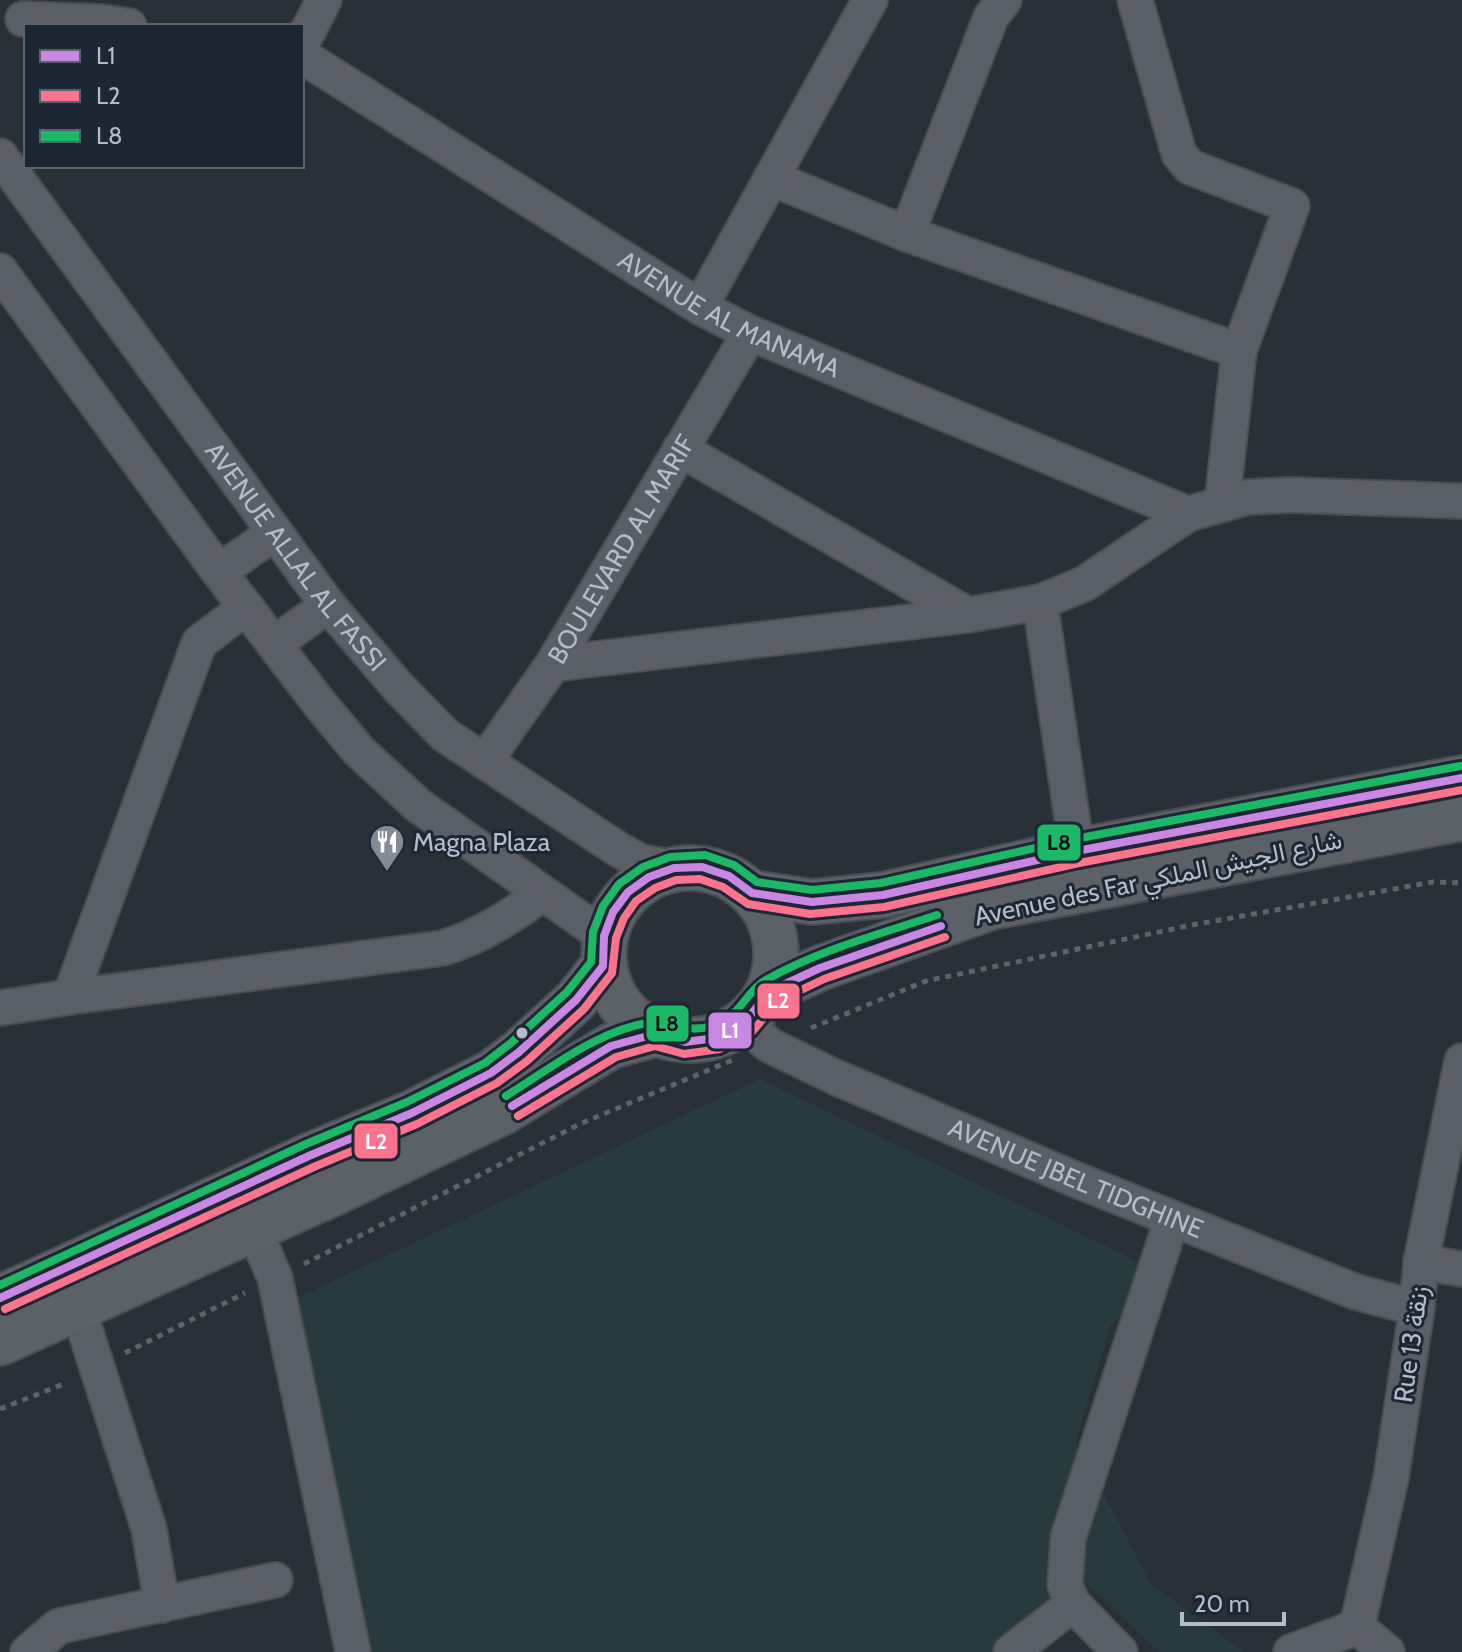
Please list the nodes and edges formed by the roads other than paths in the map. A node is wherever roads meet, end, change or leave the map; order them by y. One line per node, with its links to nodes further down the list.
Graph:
1 (324, 0): 7 (street)
2 (870, 0): 10 (street)
3 (1004, 0): 11 (street)
4 (1135, 0): 15 (street)
5 (112, 16): 6 (street)
6 (23, 19)
7 (304, 39)
8 (304, 57): 13 (street, AVENUE AL MANAMA)
9 (0, 156): 20 (street, AVENUE ALLAL AL FASSI)
10 (771, 178): 11 (street); 13 (street)
11 (907, 234): 15 (street)
12 (0, 271): 21 (street)
13 (700, 307): 14 (street, AVENUE AL MANAMA)
14 (750, 333): 16 (street, BOULEVARD AL MARIF); 19 (street, AVENUE AL MANAMA)
15 (1239, 351): 18 (street)
16 (680, 449): 25 (street); 27 (street, BOULEVARD AL MARIF)
17 (1462, 501): 18 (street)
18 (1222, 504): 19 (street)
19 (1188, 514): 22 (street)
20 (275, 532): 21 (street); 23 (street, AVENUE ALLAL AL FASSI)
21 (219, 572): 24 (street)
22 (1040, 602): 25 (street); 31 (street)
23 (328, 605): 26 (street); 28 (street, AVENUE ALLAL AL FASSI)
24 (246, 607): 26 (street); 36 (street)
25 (968, 615): 27 (street)
26 (274, 644): 34 (street)
27 (553, 664): 28 (street, BOULEVARD AL MARIF)
28 (485, 761): 32 (street, AVENUE ALLAL AL FASSI)
29 (1462, 778): 31 (main road, Avenue des Far شارع الجيش الملكي)
30 (1458, 824): 38 (main road, Avenue des Far شارع الجيش الملكي)
31 (1077, 851): 33 (main road, Avenue des Far شارع الجيش الملكي)
32 (674, 868): 33 (main road); 35 (main road)
33 (752, 893): 38 (main road)
34 (542, 894): 35 (street); 36 (street)
35 (604, 951): 39 (main road); 45 (main road)
36 (70, 997): 37 (street)
37 (0, 1008)
38 (761, 1020): 39 (main road); 41 (street, AVENUE JBEL TIDGHINE)
39 (655, 1034): 42 (main road)
40 (1462, 1061): 43 (street, Rue 13 زنقة)
41 (1172, 1219): 47 (street, AVENUE JBEL TIDGHINE); 50 (street)
42 (254, 1229): 46 (main road); 54 (street)
43 (1421, 1262): 44 (street); 47 (street, Rue 13 زنقة)
44 (1462, 1269)
45 (0, 1298)
46 (78, 1308): 48 (main road); 51 (street)
47 (1417, 1308): 52 (street, Rue 13 زنقة)
48 (0, 1343)
49 (275, 1580): 51 (street)
50 (1073, 1604): 55 (street); 56 (street)
51 (162, 1605): 53 (street)
52 (1357, 1627): 57 (street); 58 (street)
53 (42, 1647)
54 (353, 1652)
55 (1011, 1652)
56 (1120, 1652)
57 (1291, 1652)
58 (1387, 1652)

